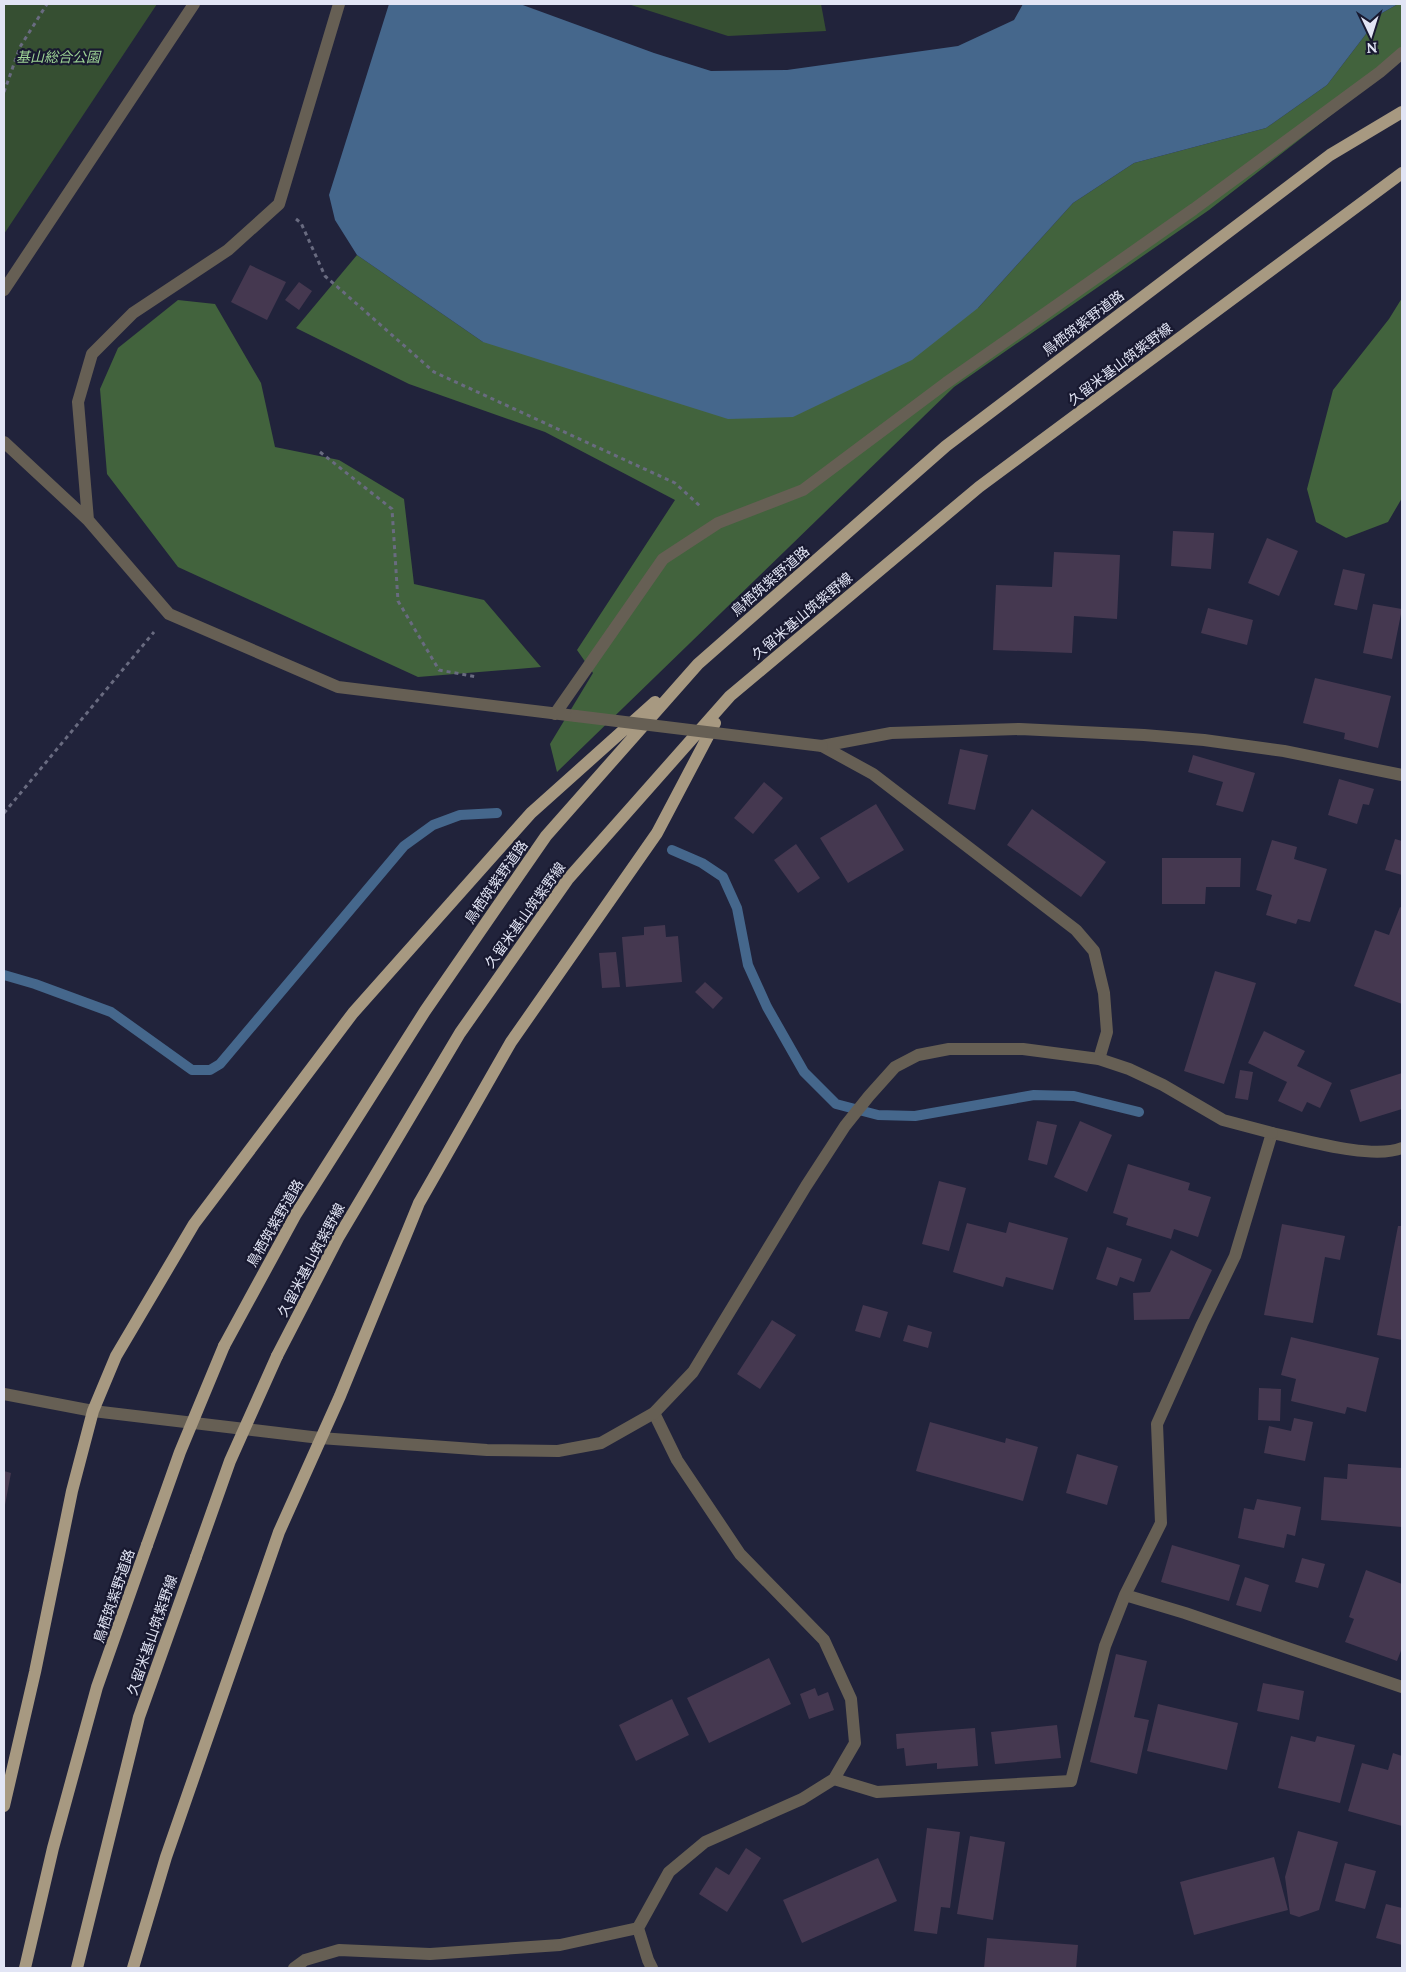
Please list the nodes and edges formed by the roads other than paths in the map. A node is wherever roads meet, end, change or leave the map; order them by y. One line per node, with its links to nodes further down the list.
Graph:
1 (194, 4): 6 (street)
2 (339, 4): 8 (street)
3 (1402, 52): 11 (street)
4 (1402, 112): 9 (main road, 鳥栖筑紫野道路)
5 (1402, 173): 10 (main road, 久留米基山筑紫野線)
6 (4, 290)
7 (4, 442): 8 (street)
8 (88, 520): 11 (street)
9 (698, 664): 18 (main road); 26 (main road, 鳥栖筑紫野道路, bridge)
10 (730, 696): 20 (main road); 27 (main road, 久留米基山筑紫野線, bridge)
11 (555, 714): 12 (street, bridge)
12 (822, 746): 13 (street); 14 (street)
13 (1402, 775)
14 (1099, 1059): 15 (street); 19 (street)
15 (1272, 1133): 16 (street); 21 (street)
16 (1402, 1148)
17 (4, 1394): 18 (street)
18 (93, 1411): 20 (street); 24 (main road)
19 (654, 1413): 20 (street); 23 (street)
20 (320, 1438): 28 (main road)
21 (1125, 1595): 22 (street); 23 (street)
22 (1402, 1687)
23 (834, 1779): 25 (street)
24 (4, 1806)
25 (638, 1928): 29 (street); 30 (street)
26 (25, 1968)
27 (76, 1968)
28 (133, 1968)
29 (294, 1968)
30 (652, 1968)

